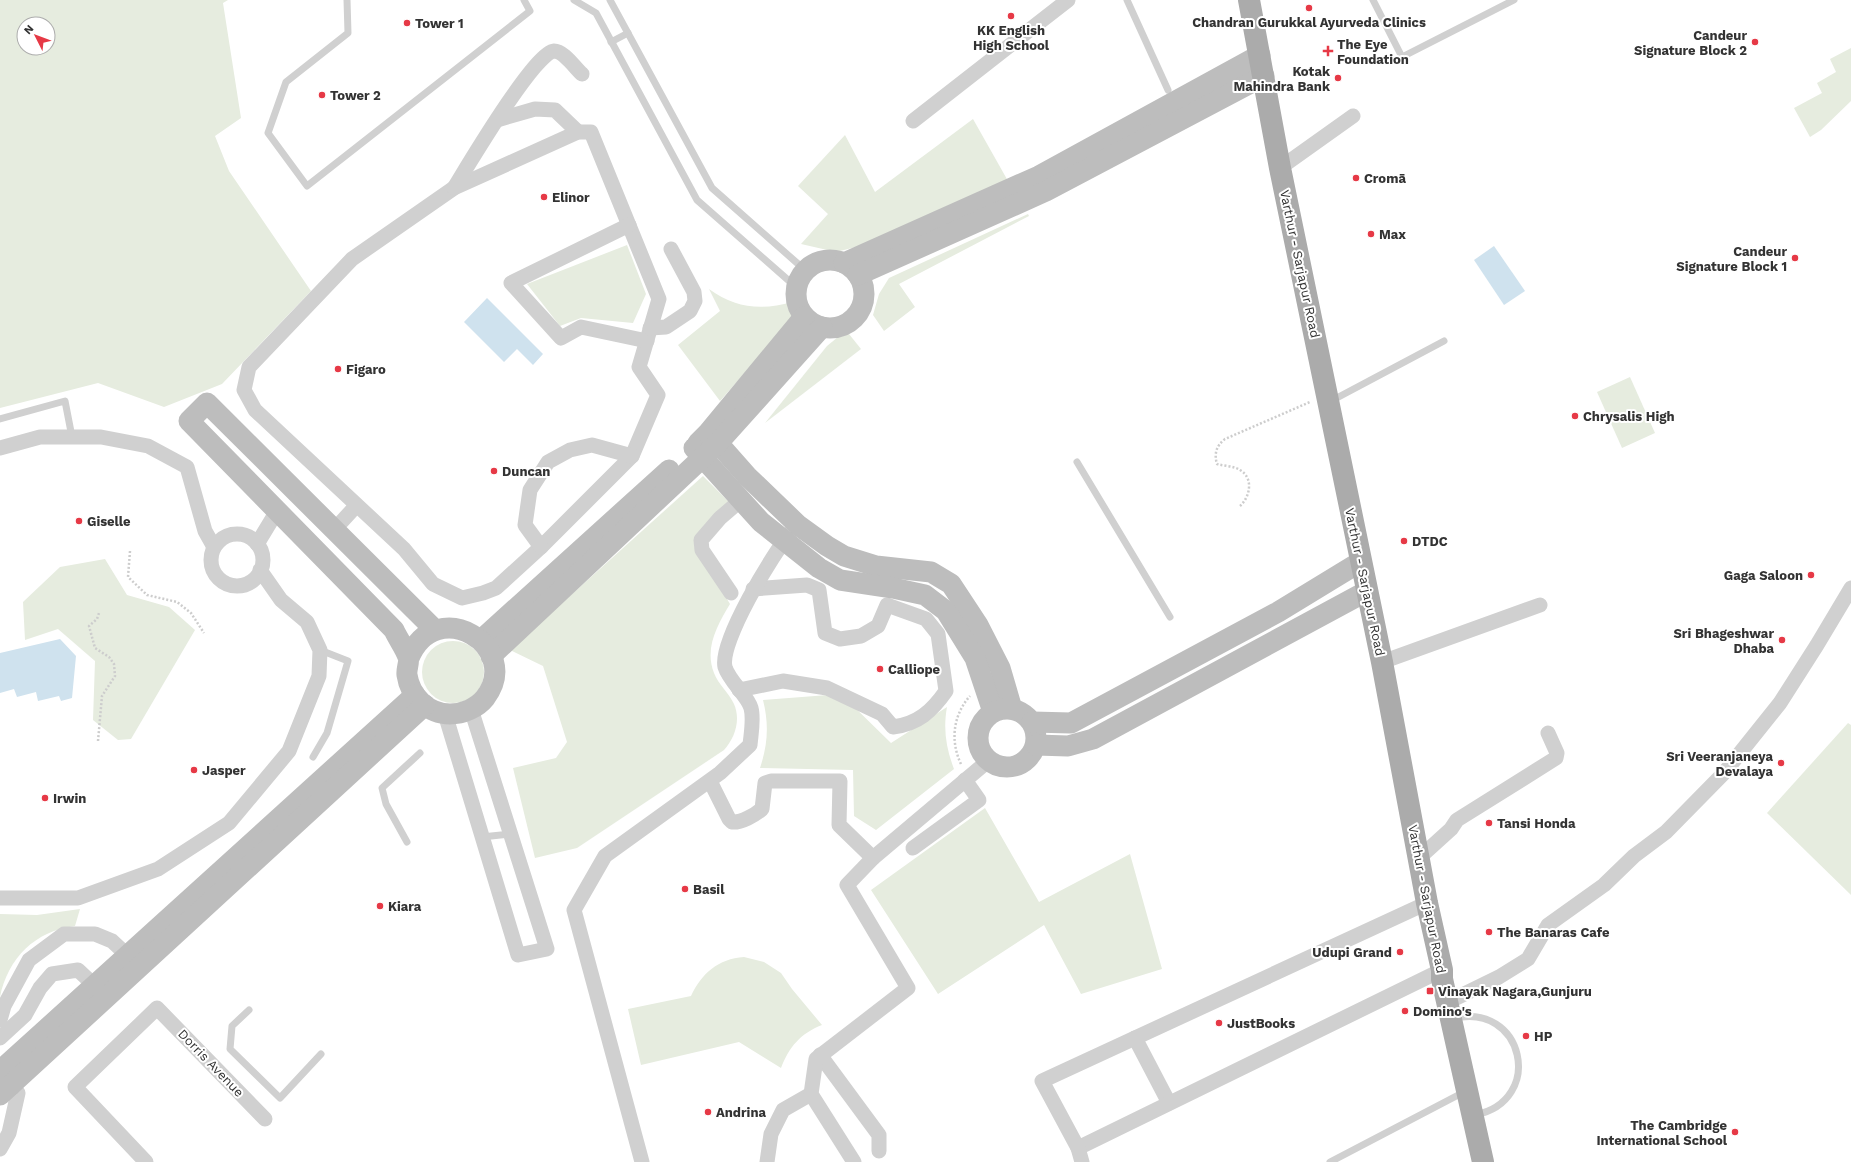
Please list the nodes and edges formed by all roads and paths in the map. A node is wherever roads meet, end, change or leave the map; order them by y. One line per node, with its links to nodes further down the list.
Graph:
1 (346, 0): 2 (lane)
2 (524, 0)
3 (574, 0): 11 (lane)
4 (610, 0): 10 (lane)
5 (1068, 0): 17 (street)
6 (1127, 0): 14 (lane)
7 (1249, 0): 12 (main road, Varthur - Sarjapur Road)
8 (1373, 0): 9 (lane)
9 (1514, 0)
10 (628, 33): 11 (lane); 24 (lane)
11 (611, 42): 24 (lane)
12 (1262, 65): 19 (main road, Varthur - Sarjapur Road); 23 (street)
13 (582, 74): 16 (street)
14 (1168, 90)
15 (1353, 116): 19 (street)
16 (496, 120): 18 (street); 20 (street)
17 (913, 120)
18 (578, 132): 20 (street); 21 (street)
19 (1280, 168): 29 (main road, Varthur - Sarjapur Road)
20 (454, 188): 40 (street)
21 (629, 225): 27 (street); 27 (street)
22 (671, 248): 27 (street)
23 (851, 269): 24 (street); 26 (street)
24 (801, 279): 25 (street)
25 (804, 317): 26 (street); 32 (street)
26 (822, 327): 32 (street)
27 (648, 335): 36 (street)
28 (1444, 341): 29 (lane)
29 (1327, 399): 41 (path); 50 (main road, Varthur - Sarjapur Road)
30 (0, 418): 31 (lane)
31 (72, 437): 33 (street); 47 (street)
32 (713, 438): 35 (street); 43 (street)
33 (0, 448)
34 (254, 449): 38 (street); 38 (street); 44 (street)
35 (698, 452): 39 (street); 63 (street)
36 (632, 456): 48 (street); 48 (street)
37 (1077, 462): 59 (lane)
38 (234, 467): 42 (street)
39 (741, 500): 45 (street); 55 (street)
40 (356, 506): 44 (street); 48 (street)
41 (1240, 506)
42 (277, 511): 46 (street); 65 (street)
43 (798, 525): 45 (street); 71 (street)
44 (334, 530): 60 (street)
45 (784, 541): 53 (street); 67 (street)
46 (257, 544): 47 (street); 51 (street)
47 (214, 547): 51 (street)
48 (541, 547)
49 (130, 551): 61 (path)
50 (1360, 562): 54 (main road, Varthur - Sarjapur Road); 57 (street)
51 (260, 570): 64 (street)
52 (1851, 588): 94 (street)
53 (753, 589): 68 (street); 68 (street)
54 (1367, 591): 62 (street); 66 (main road, Varthur - Sarjapur Road)
55 (731, 593)
56 (1540, 605): 66 (street)
57 (1278, 612): 62 (street); 73 (street)
58 (99, 613): 75 (path)
59 (1170, 617)
60 (435, 630): 63 (street); 65 (street)
61 (204, 633)
62 (1288, 634): 76 (street)
63 (486, 648): 70 (street)
64 (320, 650): 78 (lane); 88 (street)
65 (409, 658): 69 (street)
66 (1382, 662): 87 (main road, Varthur - Sarjapur Road)
67 (984, 685): 71 (street); 80 (path)
68 (739, 690): 81 (street)
69 (420, 700): 72 (street); 90 (street)
70 (471, 709): 72 (street); 82 (street)
71 (1003, 710): 73 (street); 79 (street)
72 (445, 714): 83 (street)
73 (1032, 722): 76 (street)
74 (1548, 733): 87 (street)
75 (98, 741)
76 (1036, 745): 79 (street)
77 (420, 753): 84 (lane)
78 (313, 757)
79 (988, 761): 80 (street)
80 (967, 778): 85 (street); 86 (street)
81 (710, 781): 86 (street); 110 (street)
82 (511, 834): 83 (lane); 83 (street)
83 (482, 837)
84 (407, 842)
85 (913, 848)
86 (873, 858): 99 (street)
87 (1419, 858): 89 (main road, Varthur - Sarjapur Road)
88 (0, 898)
89 (1427, 903): 91 (main road, Varthur - Sarjapur Road); 97 (street)
90 (132, 962): 92 (street); 95 (street)
91 (1442, 970): 94 (main road, Varthur - Sarjapur Road); 103 (street)
92 (100, 992): 96 (street); 100 (street)
93 (249, 1010): 98 (lane)
94 (1450, 1010): 101 (main road, Varthur - Sarjapur Road); 104 (lane)
95 (0, 1020)
96 (0, 1038)
97 (1135, 1038): 103 (street); 108 (street)
98 (321, 1054)
99 (820, 1056): 102 (street); 107 (street)
100 (4, 1084): 106 (street)
101 (1468, 1090): 104 (main road, Varthur - Sarjapur Road); 113 (lane)
102 (811, 1094): 111 (street); 112 (street)
103 (1169, 1103): 108 (street)
104 (1474, 1115): 114 (main road, Varthur - Sarjapur Road)
105 (265, 1119): 109 (street, Dorris Avenue)
106 (0, 1149)
107 (879, 1151)
108 (1080, 1155)
109 (146, 1162)
110 (642, 1162)
111 (767, 1162)
112 (854, 1162)
113 (1330, 1162)
114 (1484, 1162)

